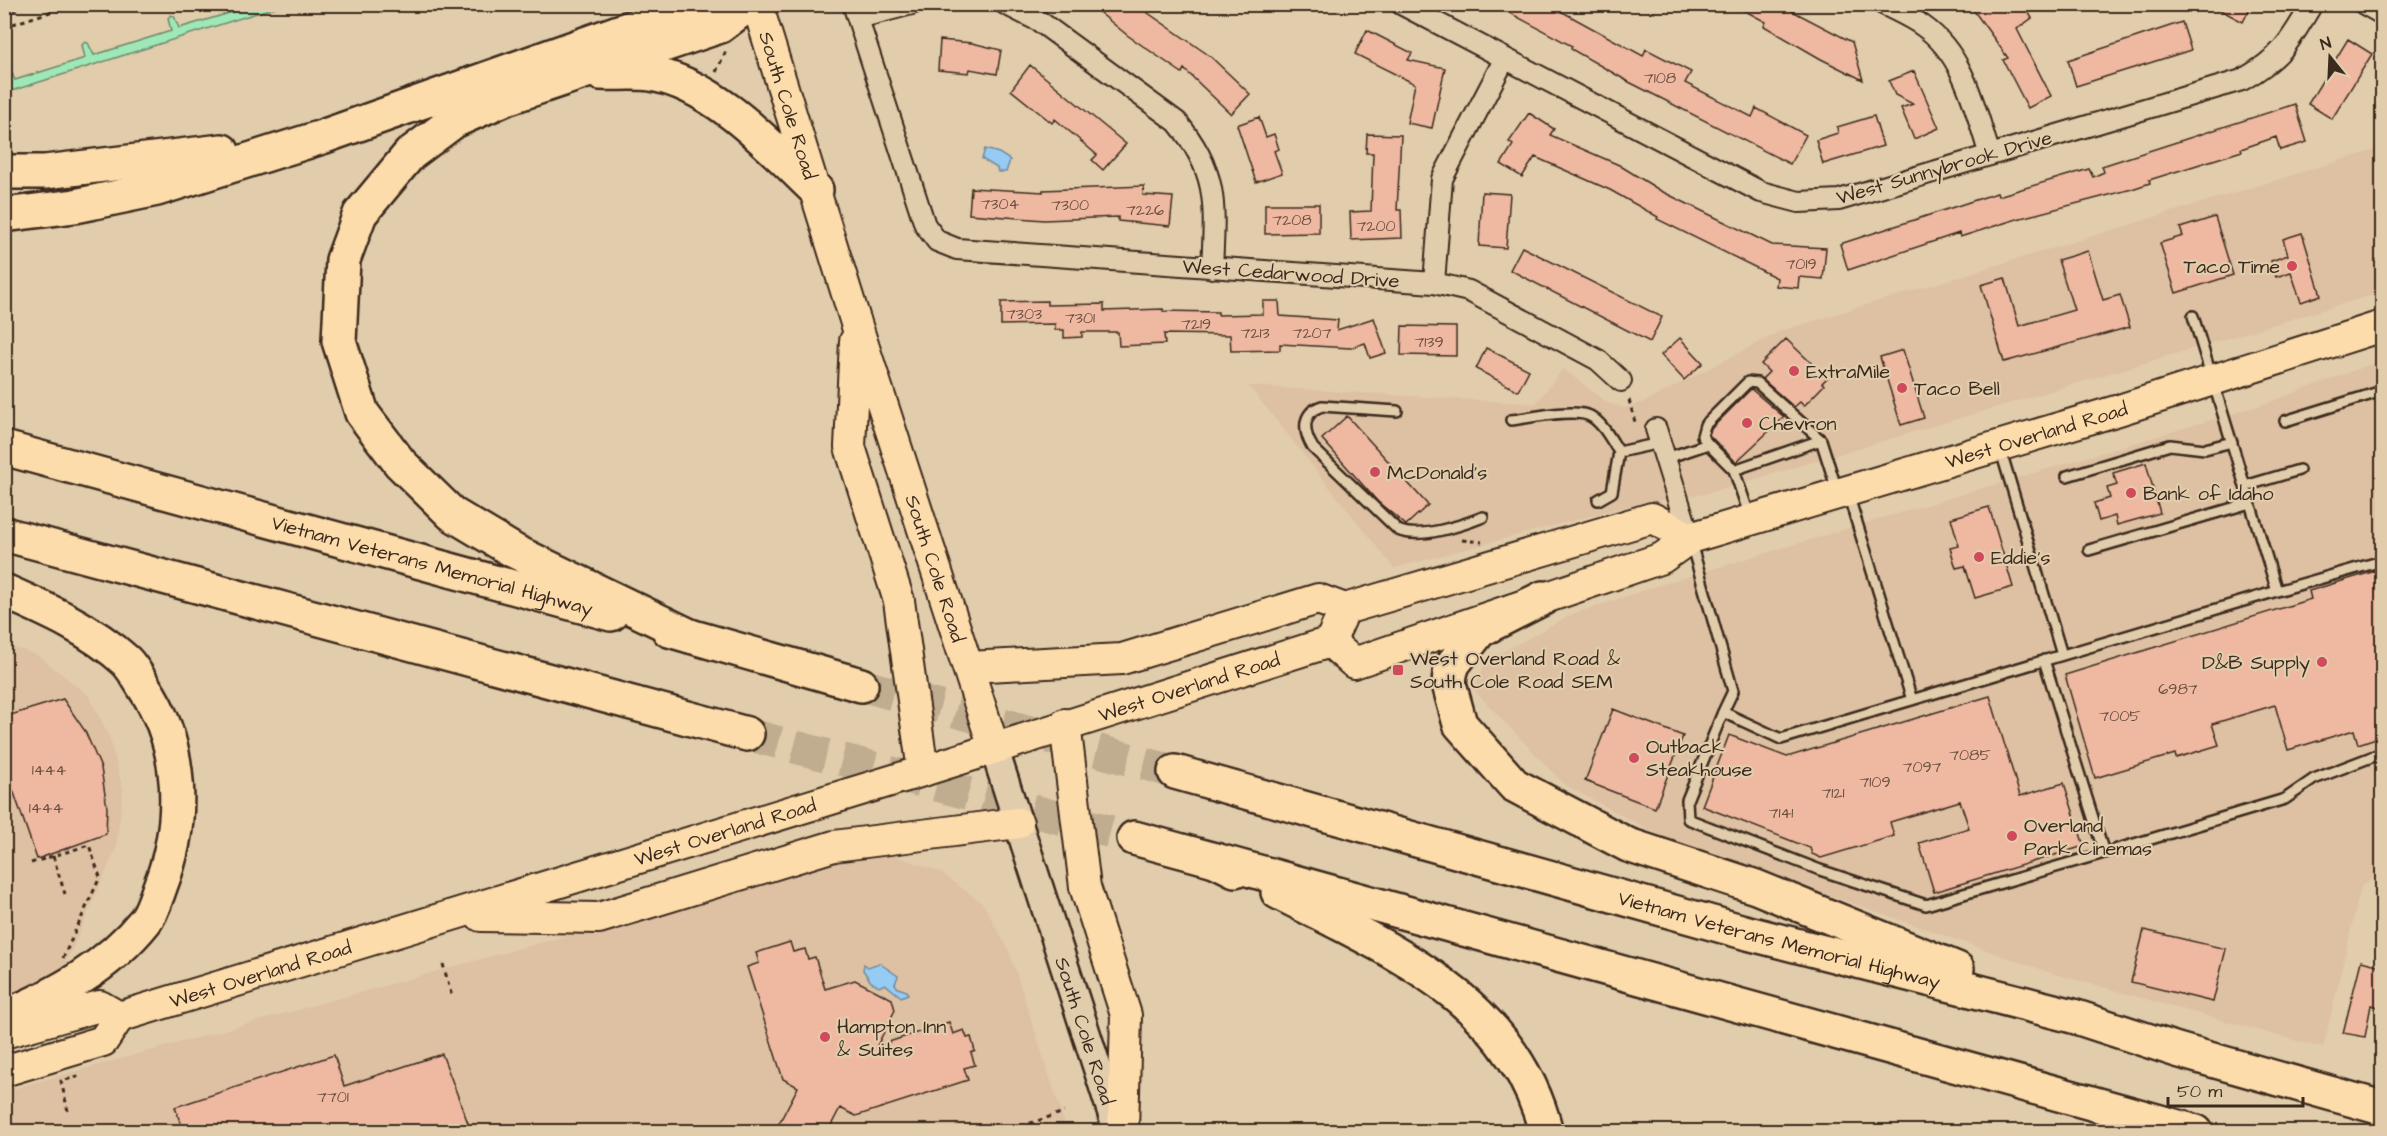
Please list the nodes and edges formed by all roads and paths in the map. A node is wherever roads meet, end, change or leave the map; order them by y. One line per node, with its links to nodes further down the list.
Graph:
1 (30, 4): 15 (path)
2 (74, 4): 13 (path)
3 (641, 4): 18 (highway)
4 (698, 4): 18 (highway)
5 (749, 4): 21 (highway)
6 (757, 4): 26 (main road, South Cole Road)
7 (912, 4): 14 (street)
8 (1005, 4): 28 (street)
9 (1401, 4): 20 (street, West Sunnybrook Drive)
10 (1882, 4): 24 (street)
11 (2312, 4): 24 (street, West Sunnybrook Drive)
12 (2364, 4): 16 (street)
13 (65, 6): 17 (path)
14 (856, 11): 28 (street, West Cedarwood Drive)
15 (5, 13): 17 (path)
16 (2382, 14)
17 (7, 26)
18 (605, 37): 23 (highway)
19 (724, 41): 22 (path)
20 (1504, 60): 24 (street, West Sunnybrook Drive); 29 (street)
21 (580, 73): 26 (highway); 67 (highway)
22 (712, 78)
23 (322, 137): 25 (highway); 27 (highway)
24 (1990, 155)
25 (4, 172)
26 (816, 190): 31 (main road, South Cole Road)
27 (4, 215)
28 (1212, 268): 29 (street, West Cedarwood Drive)
29 (1434, 283): 34 (street, West Cedarwood Drive)
30 (2193, 315): 33 (lane)
31 (856, 323): 71 (main road, South Cole Road); 79 (main road)
32 (2382, 326): 33 (main road, West Overland Road)
33 (2213, 380): 42 (lane); 45 (main road, West Overland Road)
34 (1621, 381)
35 (2382, 391): 40 (lane)
36 (1629, 400): 39 (path)
37 (1397, 411): 55 (lane)
38 (1511, 420): 47 (lane)
39 (1635, 422)
40 (2285, 422)
41 (1821, 440): 44 (lane); 48 (lane); 52 (lane)
42 (2232, 442): 50 (lane); 51 (lane)
43 (1660, 444): 44 (lane); 47 (lane); 58 (street)
44 (1708, 444): 48 (lane)
45 (1999, 446): 52 (main road, West Overland Road); 69 (lane)
46 (4, 448): 67 (highway, Vietnam Veterans Memorial Highway)
47 (1619, 452): 53 (lane)
48 (1734, 470): 56 (lane)
49 (2299, 470): 51 (lane)
50 (2067, 476)
51 (2245, 486): 54 (lane)
52 (1843, 493): 56 (main road, West Overland Road); 73 (lane)
53 (1598, 500)
54 (2250, 503): 61 (lane); 64 (lane)
55 (1483, 517)
56 (1751, 520): 58 (main road, West Overland Road)
57 (4, 534): 76 (highway)
58 (1690, 538): 65 (main road, West Overland Road); 66 (main road); 74 (lane)
59 (1459, 539): 60 (path)
60 (1487, 543)
61 (2089, 549)
62 (2382, 561): 64 (lane)
63 (4, 591): 94 (highway)
64 (2277, 591): 69 (lane)
65 (1543, 598): 68 (main road, West Overland Road); 93 (highway)
66 (1345, 609): 68 (main road); 71 (main road)
67 (690, 636): 72 (highway, Vietnam Veterans Memorial Highway)
68 (1330, 642): 75 (main road, West Overland Road)
69 (2062, 655): 70 (lane)
70 (2044, 660): 73 (lane); 83 (lane)
71 (968, 667): 77 (main road, South Cole Road)
72 (861, 685)
73 (1912, 700): 74 (lane)
74 (1723, 712): 83 (lane)
75 (1065, 724): 77 (main road, West Overland Road); 104 (main road)
76 (747, 734)
77 (993, 748): 79 (main road, West Overland Road); 81 (main road, South Cole Road)
78 (2382, 753): 83 (lane)
79 (923, 771): 88 (main road, West Overland Road)
80 (1175, 772): 93 (highway, Vietnam Veterans Memorial Highway)
81 (1018, 823): 88 (main road); 103 (main road, South Cole Road)
82 (1134, 838): 85 (highway)
83 (2104, 854)
84 (53, 856): 86 (path); 87 (path); 89 (path)
85 (1215, 860): 105 (highway); 106 (highway)
86 (32, 863)
87 (65, 894)
88 (454, 915): 92 (main road, West Overland Road)
89 (60, 964)
90 (443, 964): 91 (path)
91 (453, 997)
92 (105, 1013): 95 (main road, West Overland Road); 96 (main road); 98 (main road)
93 (2073, 1016): 99 (highway, Vietnam Veterans Memorial Highway)
94 (4, 1017)
95 (4, 1033)
96 (4, 1053)
97 (74, 1067): 100 (path)
98 (4, 1071)
99 (2382, 1108)
100 (68, 1111)
101 (1064, 1112): 102 (path)
102 (1004, 1131)
103 (1118, 1131)
104 (1122, 1131)
105 (1546, 1131)
106 (2196, 1131)

